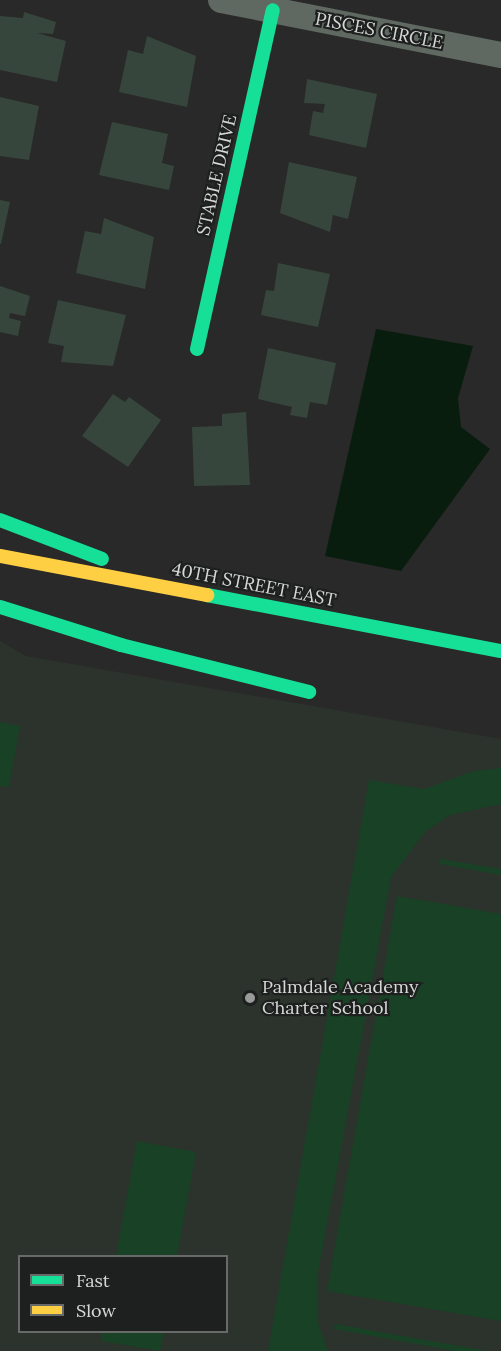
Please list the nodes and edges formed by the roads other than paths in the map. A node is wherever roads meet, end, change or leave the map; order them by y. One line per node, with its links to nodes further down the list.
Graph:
1 (221, 0): 2 (street, PISCES CIRCLE)
2 (273, 10): 3 (street, PISCES CIRCLE); 4 (main road, STABLE DRIVE)
3 (501, 56)
4 (197, 349)
5 (0, 520): 7 (main road)
6 (0, 556): 7 (main road, 40TH STREET EAST)
7 (179, 589): 9 (main road, 40TH STREET EAST)
8 (0, 607): 10 (main road)
9 (501, 651)
10 (309, 692)

